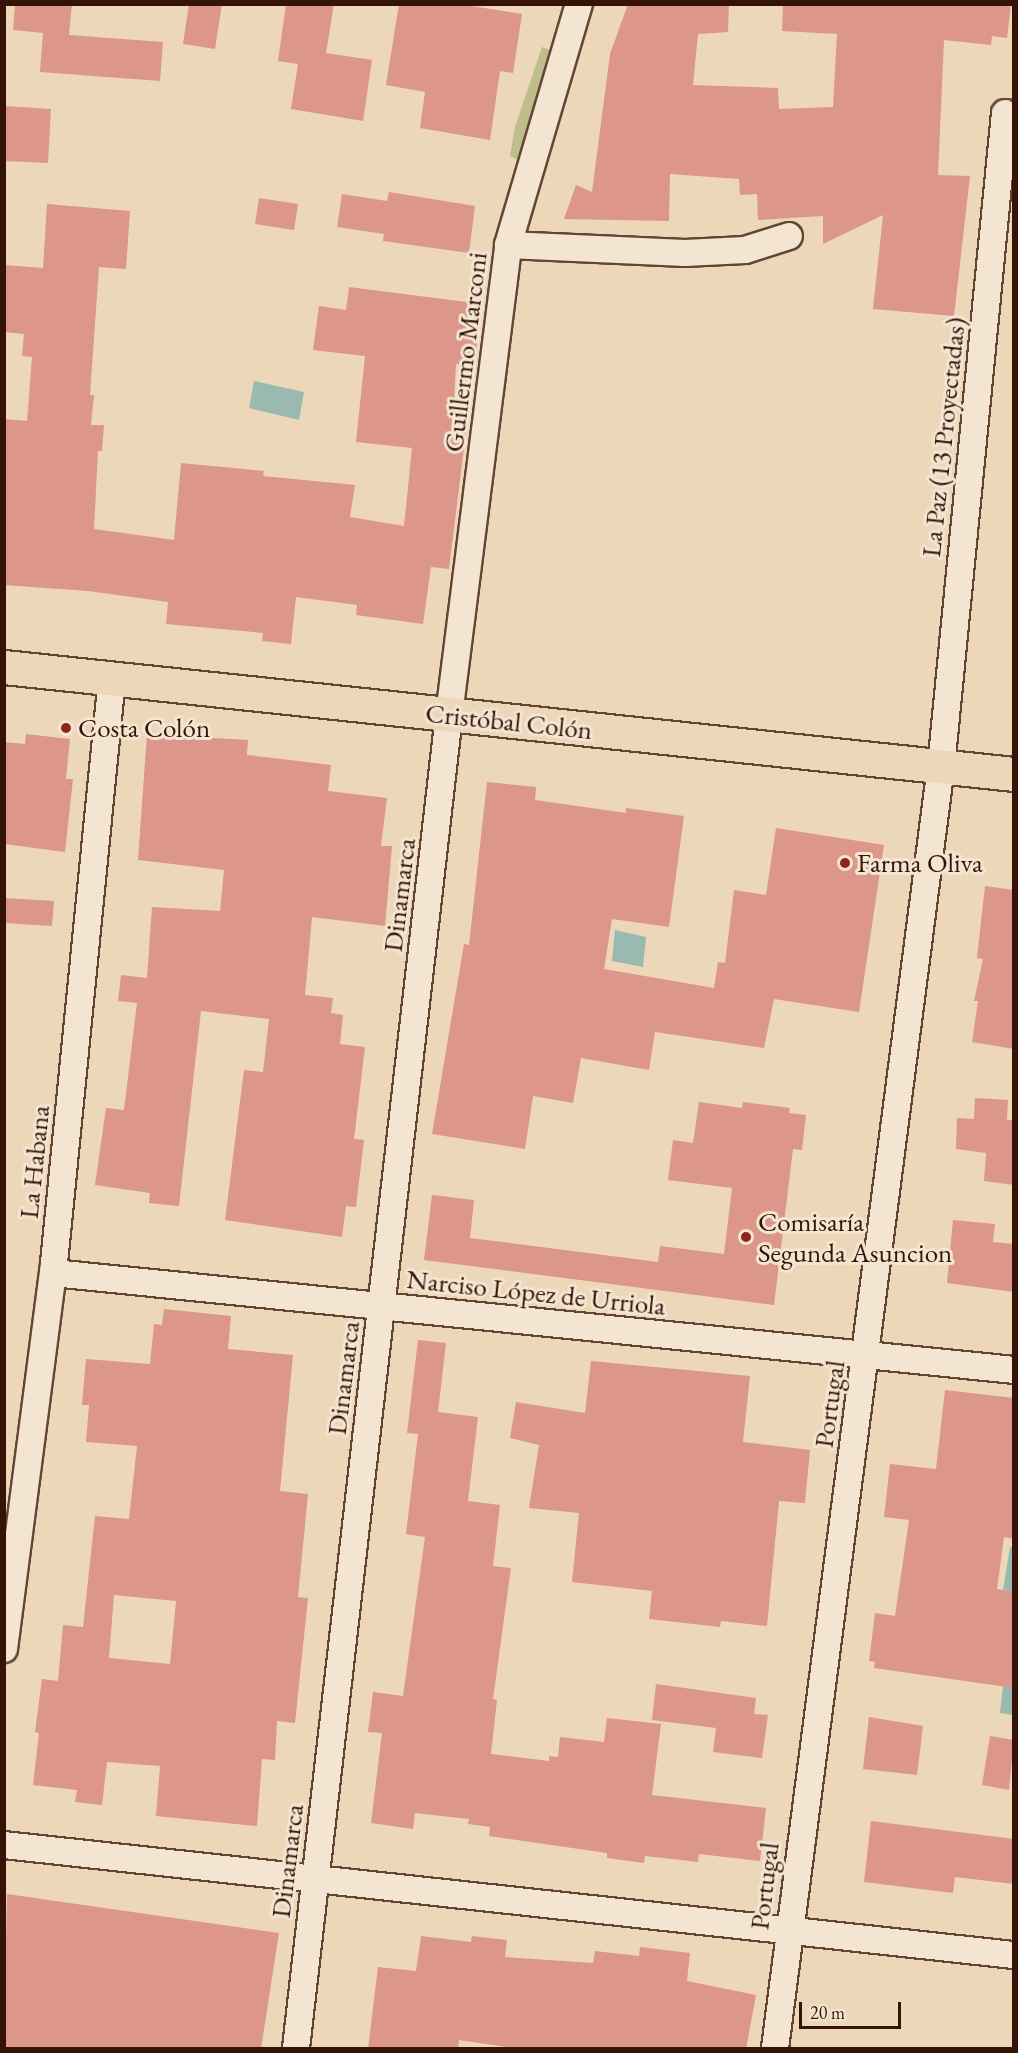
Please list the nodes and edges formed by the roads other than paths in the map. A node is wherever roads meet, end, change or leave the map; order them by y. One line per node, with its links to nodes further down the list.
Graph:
1 (579, 4): 4 (street, Guillermo Marconi)
2 (1005, 114): 8 (street, La Paz (13 Proyectadas))
3 (789, 236): 4 (street)
4 (508, 245): 7 (street, Guillermo Marconi)
5 (4, 667): 6 (main road, Cristóbal Colón)
6 (112, 678): 7 (main road, Cristóbal Colón); 10 (street, La Habana)
7 (449, 715): 8 (main road, Cristóbal Colón); 11 (street, Dinamarca)
8 (941, 767): 9 (main road, Cristóbal Colón); 12 (street, Portugal)
9 (1014, 774)
10 (52, 1273): 11 (street, Narciso López de Urriola); 14 (street, La Habana)
11 (382, 1306): 12 (street, Narciso López de Urriola); 16 (street, Dinamarca)
12 (866, 1357): 13 (street, Narciso López de Urriola); 17 (street, Portugal)
13 (1014, 1370)
14 (4, 1649)
15 (4, 1845): 16 (street)
16 (315, 1879): 17 (street); 19 (street, Dinamarca)
17 (788, 1930): 18 (street); 20 (street, Portugal)
18 (1014, 1955)
19 (296, 2049)
20 (775, 2049)

